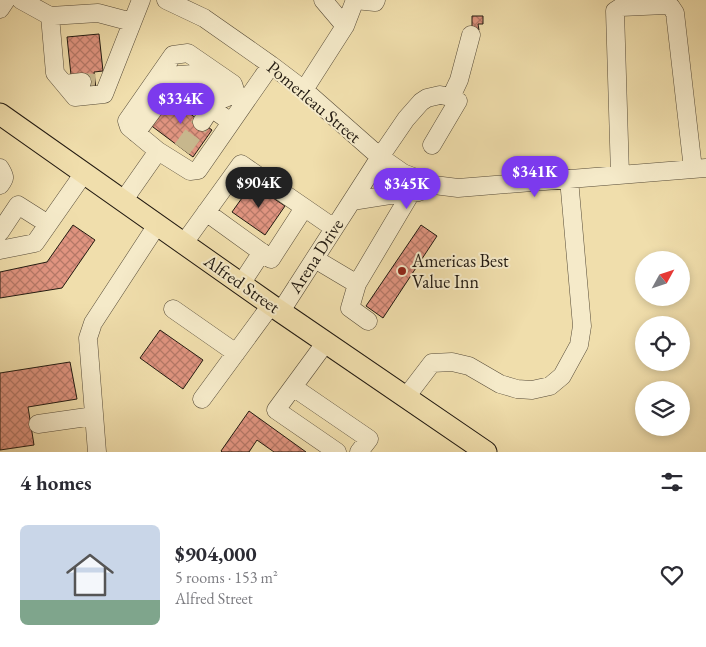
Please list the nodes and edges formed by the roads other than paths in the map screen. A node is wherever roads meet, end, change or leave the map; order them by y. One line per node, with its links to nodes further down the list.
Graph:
1 (6, 0): 8 (street)
2 (21, 0): 9 (street)
3 (142, 0): 10 (street)
4 (166, 0): 13 (street, Pomerleau Street)
5 (324, 0): 11 (street)
6 (356, 0): 7 (street); 11 (street)
7 (376, 0)
8 (0, 9)
9 (50, 16): 10 (street); 15 (street)
10 (132, 22): 14 (street)
11 (345, 26): 16 (street)
12 (471, 34): 18 (street)
13 (271, 65): 16 (street, Pomerleau Street); 17 (street)
14 (95, 82): 15 (street); 15 (street)
15 (64, 84)
16 (304, 90): 24 (street, Pomerleau Street)
17 (241, 97): 21 (street); 23 (street)
18 (451, 98): 22 (street); 24 (street, Arena Drive)
19 (0, 114): 26 (main road, Alfred Street)
20 (202, 122): 21 (street)
21 (231, 122): 23 (street)
22 (432, 145)
23 (158, 151): 31 (street)
24 (380, 157): 29 (street, Pomerleau Street); 32 (street, Arena Drive)
25 (700, 168): 27 (street, Pomerleau Street); 27 (street)
26 (84, 173): 31 (main road, Alfred Street); 35 (street)
27 (620, 175): 28 (street, Pomerleau Street)
28 (569, 179): 29 (street, Pomerleau Street); 51 (street)
29 (458, 188): 30 (street, Arena Drive)
30 (411, 193): 32 (street, Arena Drive); 44 (street)
31 (123, 201): 36 (main road, Alfred Street)
32 (352, 201): 37 (street, Arena Drive)
33 (304, 208): 34 (street); 37 (street); 41 (street)
34 (206, 212): 39 (street); 41 (street)
35 (48, 224): 38 (street); 40 (street)
36 (157, 225): 39 (main road, Alfred Street); 53 (street)
37 (334, 228): 42 (street, Arena Drive)
38 (0, 232)
39 (184, 243): 43 (main road, Alfred Street)
40 (0, 250)
41 (262, 252): 43 (street)
42 (315, 258): 44 (street); 45 (street, Arena Drive)
43 (241, 284): 45 (main road, Alfred Street)
44 (357, 284): 47 (street)
45 (276, 308): 48 (main road, Alfred Street); 49 (street, Arena Drive)
46 (172, 309): 49 (street)
47 (368, 321)
48 (326, 342): 50 (street); 51 (main road, Alfred Street)
49 (236, 354): 52 (street, Arena Drive)
50 (293, 387): 55 (street); 57 (street)
51 (406, 397): 58 (main road, Alfred Street)
52 (202, 399)
53 (94, 416): 54 (street); 56 (street)
54 (38, 424)
55 (327, 449)
56 (97, 452)
57 (359, 452)
58 (486, 452)

